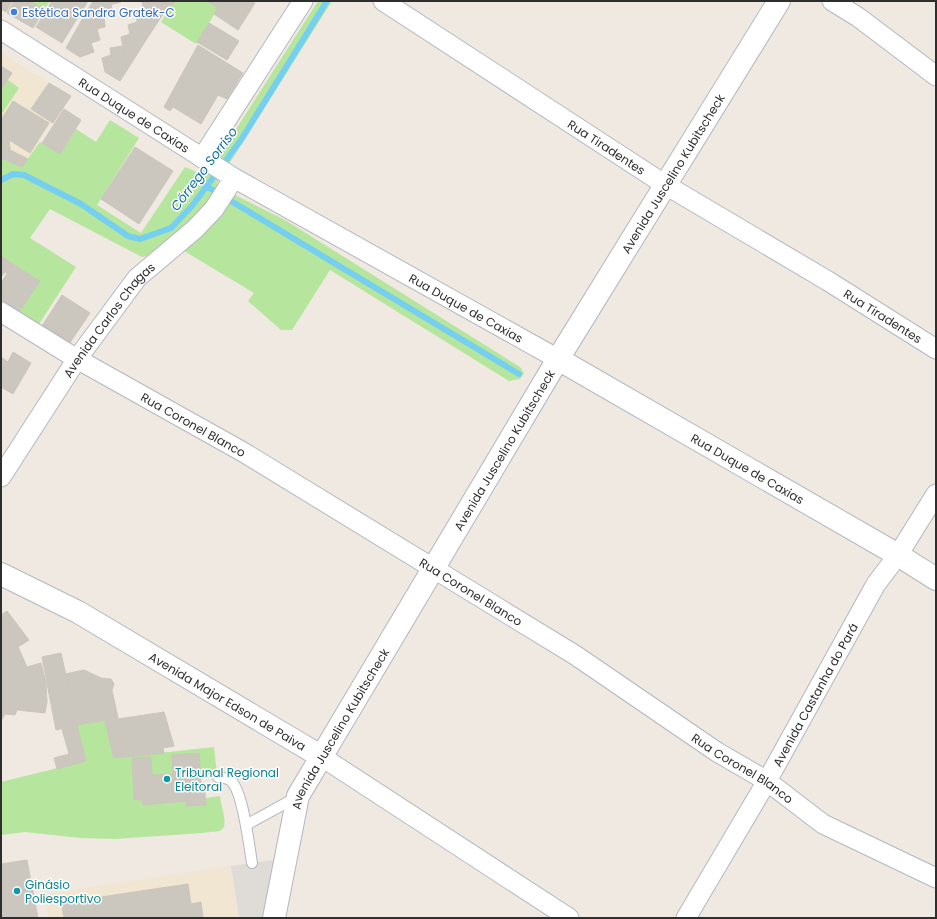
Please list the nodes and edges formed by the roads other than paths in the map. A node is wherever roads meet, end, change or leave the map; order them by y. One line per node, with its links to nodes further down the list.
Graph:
1 (303, 1): 7 (street, Avenida Carlos Chagas)
2 (383, 1): 8 (street, Rua Tiradentes)
3 (779, 1): 8 (street, Avenida Juscelino Kubitscheck)
4 (832, 1): 6 (street)
5 (1, 30): 7 (street, Rua Duque de Caxias)
6 (936, 76)
7 (219, 168): 11 (street, Rua Duque de Caxias); 12 (street, Avenida Carlos Chagas)
8 (664, 184): 10 (street, Rua Tiradentes); 11 (street, Avenida Juscelino Kubitscheck)
9 (1, 312): 12 (street, Rua Coronel Blanco)
10 (936, 349)
11 (558, 358): 15 (street, Rua Duque de Caxias); 16 (street, Avenida Juscelino Kubitscheck)
12 (78, 359): 13 (street, Avenida Carlos Chagas); 16 (street, Rua Coronel Blanco)
13 (1, 477)
14 (936, 494): 15 (street, Avenida Castanha do Pará)
15 (898, 555): 18 (street, Rua Duque de Caxias); 21 (street, Avenida Castanha do Pará)
16 (434, 569): 19 (street, Avenida Juscelino Kubitscheck); 21 (street, Rua Coronel Blanco)
17 (1, 574): 19 (street, Avenida Major Edson de Paiva)
18 (936, 579)
19 (322, 756): 22 (street, Avenida Juscelino Kubitscheck); 27 (street, Avenida Major Edson de Paiva)
20 (218, 777): 23 (lane)
21 (767, 781): 25 (street, Rua Coronel Blanco); 28 (street, Avenida Castanha do Pará)
22 (298, 796): 23 (lane); 26 (street, Avenida Juscelino Kubitscheck)
23 (246, 825): 24 (lane)
24 (252, 863)
25 (936, 878)
26 (274, 918)
27 (569, 918)
28 (686, 918)

